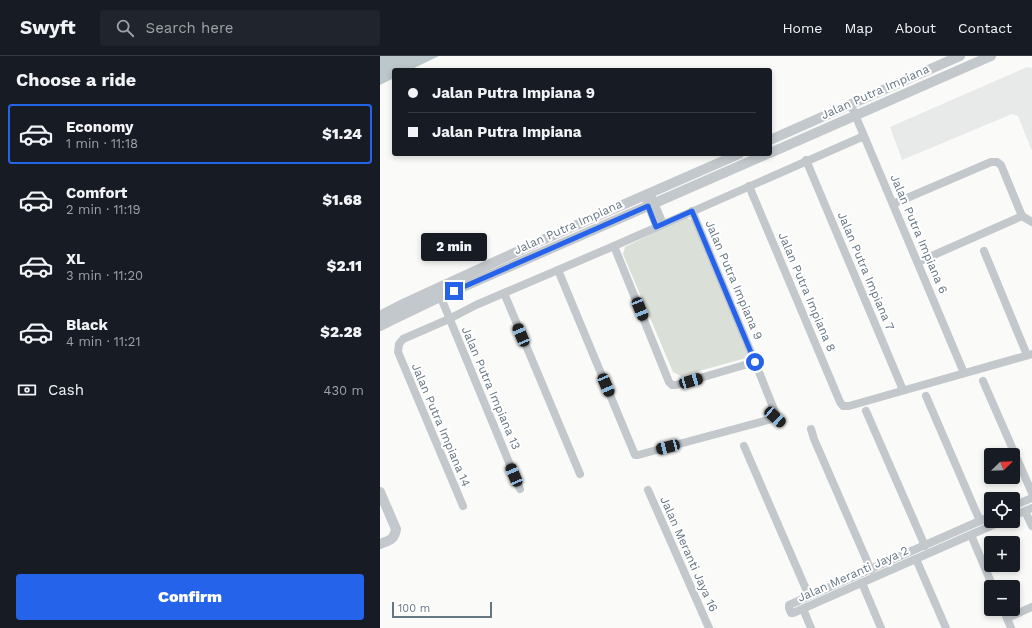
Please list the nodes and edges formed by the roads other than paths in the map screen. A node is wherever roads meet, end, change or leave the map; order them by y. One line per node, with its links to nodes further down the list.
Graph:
1 (960, 56): 3 (street, Jalan Putra Impiana)
2 (991, 56): 4 (street, Jalan Putra Impiana)
3 (851, 105): 4 (street, Jalan Putra Impiana 6); 6 (street, Jalan Putra Impiana)
4 (855, 115): 5 (street, Jalan Putra Impiana 6); 7 (street, Jalan Putra Impiana)
5 (864, 136): 10 (street); 13 (street, Jalan Putra Impiana 6)
6 (772, 139)
7 (772, 152)
8 (734, 156): 12 (street, Jalan Putra Impiana)
9 (762, 156): 14 (street, Jalan Putra Impiana)
10 (806, 160): 11 (street); 32 (street, Jalan Putra Impiana 7)
11 (750, 186): 15 (street); 32 (street, Jalan Putra Impiana 8)
12 (647, 195): 14 (street); 23 (street, Jalan Putra Impiana)
13 (894, 204): 16 (street); 21 (street, Jalan Putra Impiana 6)
14 (651, 205): 18 (street); 23 (street, Jalan Putra Impiana)
15 (692, 211): 18 (street); 29 (street, Jalan Putra Impiana 9)
16 (1022, 216): 17 (street); 21 (street)
17 (1032, 222)
18 (660, 226): 19 (street)
19 (614, 246): 22 (street); 29 (street)
20 (984, 251): 28 (street)
21 (918, 262): 30 (street, Jalan Putra Impiana 6)
22 (558, 270): 24 (street); 35 (street)
23 (439, 293): 25 (street, Jalan Putra Impiana); 26 (street, Jalan Putra Impiana 13); 27 (street, Jalan Putra Impiana)
24 (504, 293): 26 (street); 39 (street)
25 (380, 316)
26 (449, 319): 40 (street, Jalan Putra Impiana 13); 46 (street, Jalan Putra Impiana 14)
27 (380, 326)
28 (1029, 355): 30 (street)
29 (755, 362): 35 (street, Jalan Putra Impiana 9)
30 (964, 373): 32 (street)
31 (983, 381): 43 (street)
32 (903, 390)
33 (926, 396): 49 (street)
34 (866, 412): 56 (street)
35 (775, 417): 36 (street, Jalan Putra Impiana 9)
36 (781, 423)
37 (811, 429): 58 (street)
38 (744, 446): 61 (street)
39 (580, 474)
40 (520, 490)
41 (648, 490): 65 (street, Jalan Meranti Jaya 16)
42 (380, 492): 55 (street)
43 (1032, 493)
44 (1032, 498): 45 (street)
45 (1020, 503)
46 (463, 506)
47 (1029, 509): 50 (street)
48 (984, 519): 49 (street, Jalan Meranti Jaya 2)
49 (980, 521): 52 (street, Jalan Meranti Jaya 2)
50 (1032, 526)
51 (986, 528): 53 (street, Jalan Meranti Jaya 2)
52 (952, 533): 54 (street); 56 (street, Jalan Meranti Jaya 2)
53 (970, 535): 54 (street, Jalan Meranti Jaya 2); 59 (street)
54 (956, 541): 57 (street, Jalan Meranti Jaya 2)
55 (380, 544)
56 (925, 546): 58 (street, Jalan Meranti Jaya 2)
57 (916, 559): 60 (street, Jalan Meranti Jaya 2); 68 (street)
58 (871, 570): 61 (street, Jalan Meranti Jaya 2)
59 (990, 580)
60 (862, 583): 63 (street, Jalan Meranti Jaya 2); 67 (street)
61 (809, 596): 63 (street, Jalan Meranti Jaya 2)
62 (1032, 607): 64 (street)
63 (803, 609): 66 (street)
64 (1007, 618): 69 (street)
65 (707, 628)
66 (811, 628)
67 (881, 628)
68 (946, 628)
69 (1011, 628)

